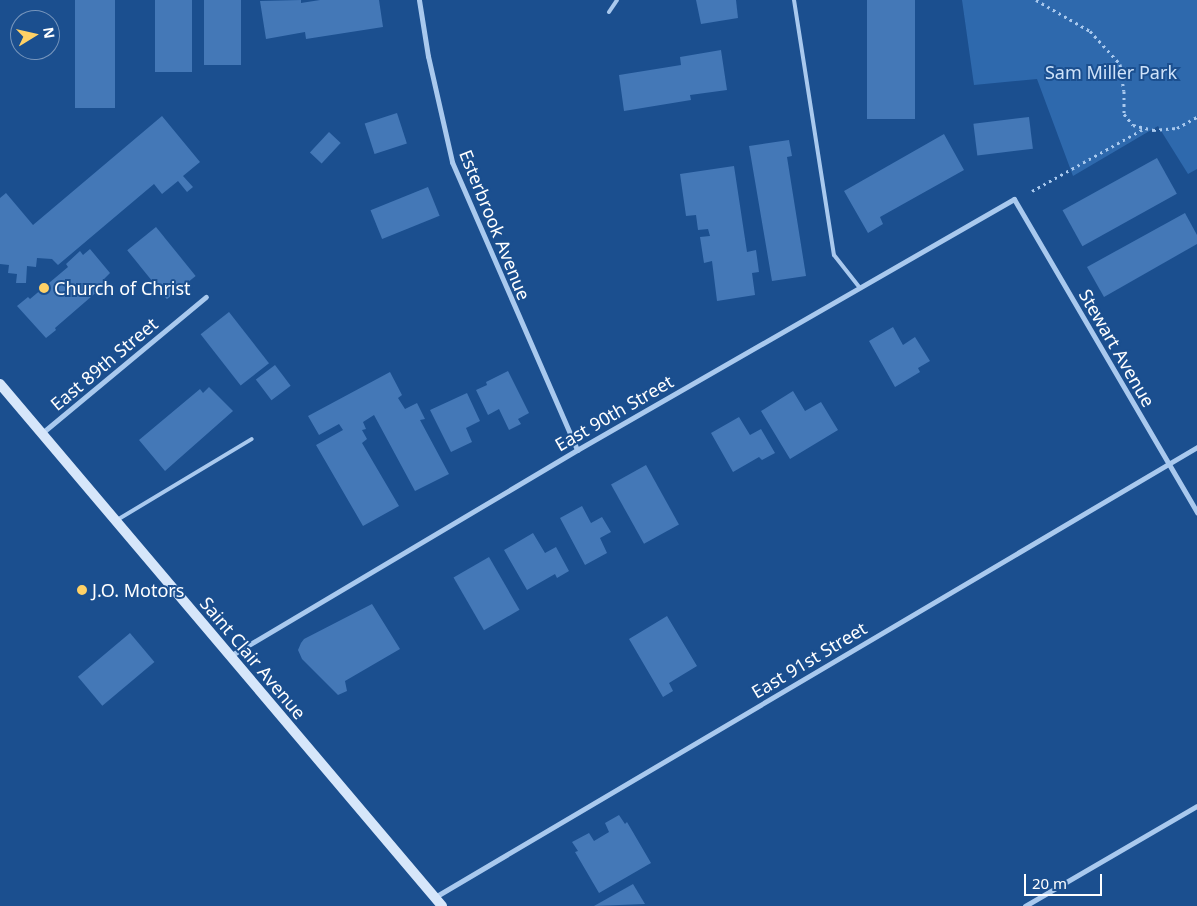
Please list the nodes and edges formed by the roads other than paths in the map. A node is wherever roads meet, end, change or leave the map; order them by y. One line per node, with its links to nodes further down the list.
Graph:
1 (419, 0): 12 (street, Esterbrook Avenue)
2 (617, 0): 4 (lane)
3 (794, 0): 6 (lane)
4 (609, 12)
5 (1014, 199): 6 (street, East 90th Street); 13 (street, Stewart Avenue)
6 (860, 288): 12 (street, East 90th Street)
7 (206, 297): 9 (street, East 89th Street)
8 (0, 384): 9 (main road, Saint Clair Avenue)
9 (42, 433): 15 (main road, Saint Clair Avenue)
10 (252, 439): 15 (lane)
11 (1197, 447): 13 (street, East 91st Street)
12 (577, 450): 16 (street, East 90th Street)
13 (1169, 464): 14 (street, Stewart Avenue); 18 (street, East 91st Street)
14 (1197, 512)
15 (116, 521): 16 (main road, Saint Clair Avenue)
16 (230, 656): 18 (main road, Saint Clair Avenue)
17 (1197, 806): 20 (street)
18 (435, 897): 19 (main road, Saint Clair Avenue)
19 (442, 906)
20 (1025, 906)

